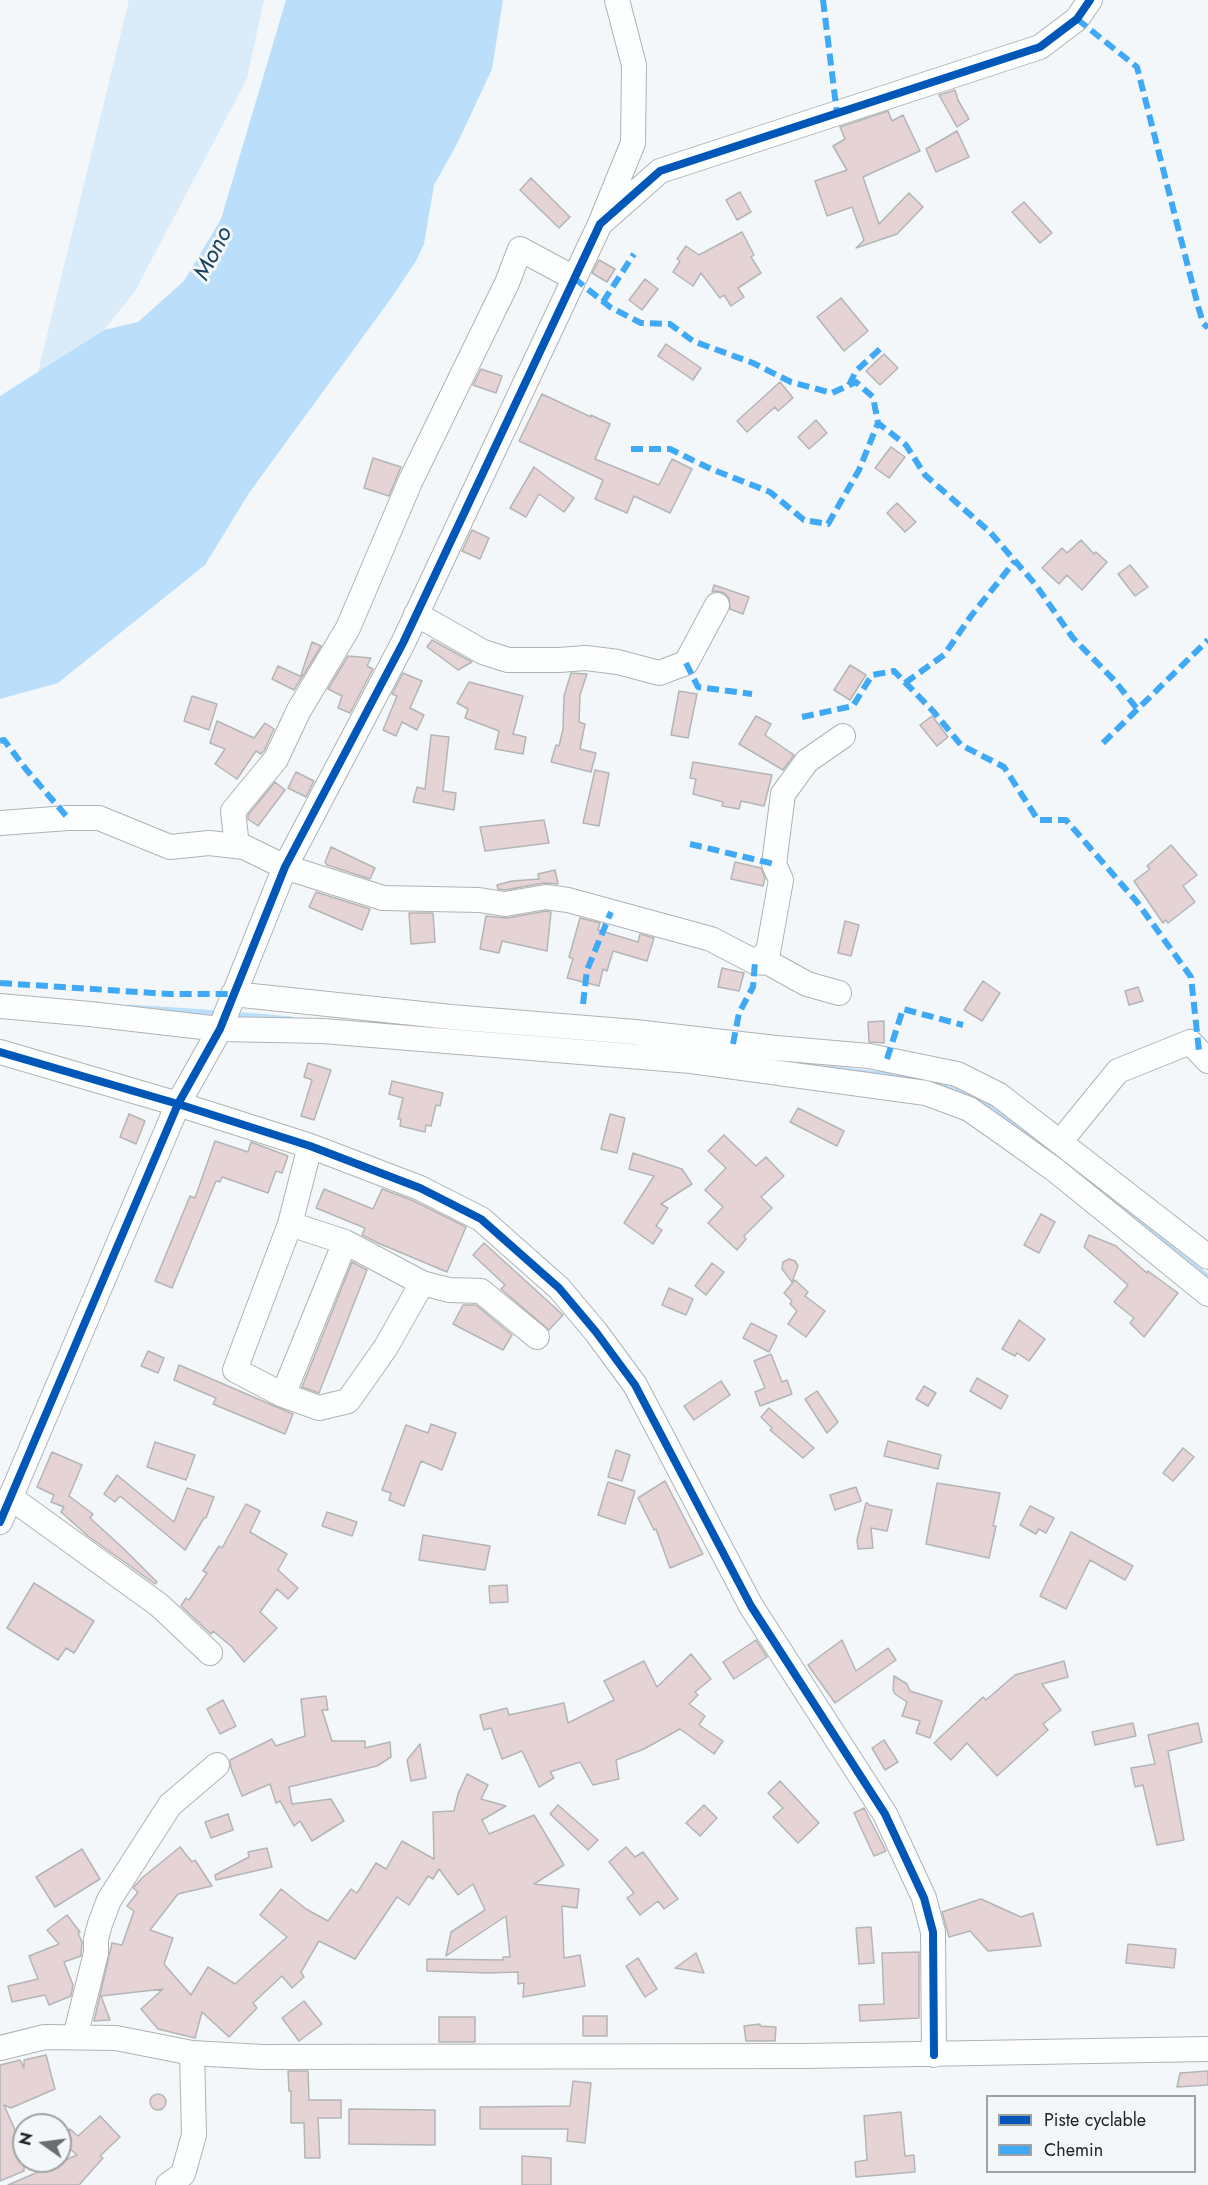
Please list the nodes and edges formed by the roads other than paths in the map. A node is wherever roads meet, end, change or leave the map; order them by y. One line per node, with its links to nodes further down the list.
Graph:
1 (617, 0): 3 (street)
2 (1090, 0): 3 (street)
3 (600, 224): 4 (street)
4 (574, 278): 6 (street); 9 (street)
5 (717, 605): 6 (street)
6 (416, 614): 10 (street)
7 (843, 736): 11 (street)
8 (0, 823): 9 (street)
9 (237, 846): 10 (street)
10 (285, 867): 11 (street); 13 (street)
11 (755, 962): 12 (street)
12 (839, 993)
13 (233, 994): 15 (street); 19 (street)
14 (0, 1006): 15 (street)
15 (220, 1029): 18 (street); 25 (street)
16 (0, 1052): 18 (street)
17 (1208, 1061): 19 (street)
18 (178, 1104): 20 (street); 28 (street)
19 (1060, 1142): 23 (street)
20 (309, 1146): 21 (street); 36 (street)
21 (290, 1224): 22 (street); 27 (street)
22 (345, 1242): 24 (street); 27 (street)
23 (1208, 1257)
24 (422, 1283): 26 (street); 27 (street)
25 (1208, 1294)
26 (537, 1337)
27 (283, 1395)
28 (10, 1497): 29 (street); 30 (street)
29 (0, 1522)
30 (210, 1653)
31 (217, 1765): 32 (street)
32 (75, 2037): 33 (street); 35 (street)
33 (0, 2048)
34 (1208, 2049): 36 (street)
35 (192, 2053): 36 (street); 37 (street)
36 (934, 2055)
37 (168, 2185)

